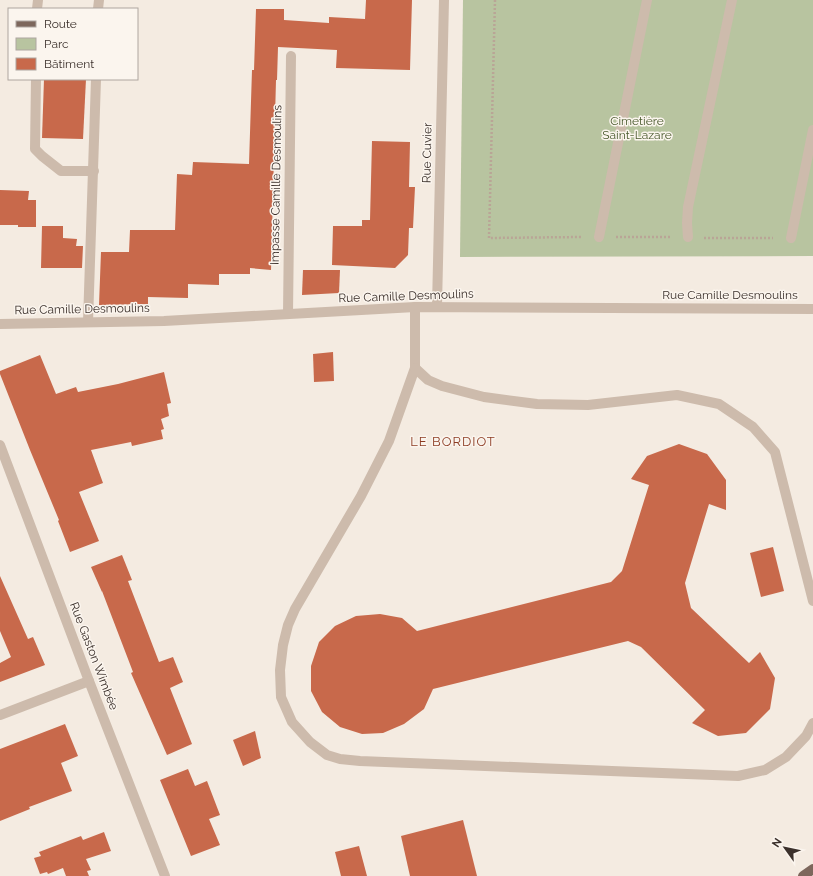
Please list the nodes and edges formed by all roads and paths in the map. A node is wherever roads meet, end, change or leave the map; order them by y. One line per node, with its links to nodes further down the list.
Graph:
1 (444, 0): 13 (street, Rue Cuvier)
2 (495, 0): 10 (path)
3 (647, 0): 10 (street)
4 (732, 0): 11 (street)
5 (291, 56): 16 (street, Impasse Camille Desmoulins)
6 (36, 80): 9 (street)
7 (96, 80): 9 (street)
8 (813, 130): 12 (street)
9 (94, 171): 17 (street)
10 (599, 237): 11 (path)
11 (688, 238): 12 (path)
12 (791, 238)
13 (437, 306): 14 (street, Rue Camille Desmoulins); 15 (street, Rue Camille Desmoulins)
14 (414, 307): 16 (street, Rue Camille Desmoulins); 19 (street)
15 (813, 308)
16 (288, 314): 17 (street, Rue Camille Desmoulins)
17 (88, 322): 18 (street, Rue Camille Desmoulins)
18 (0, 324)
19 (415, 368): 21 (street); 25 (street)
20 (0, 445): 23 (street, Rue Gaston Wimbée)
21 (808, 562): 22 (street)
22 (813, 601)
23 (89, 681): 24 (street); 27 (street, Rue Gaston Wimbée)
24 (0, 715)
25 (813, 723)
26 (813, 869): 28 (main road)
27 (165, 876)
28 (803, 876)

